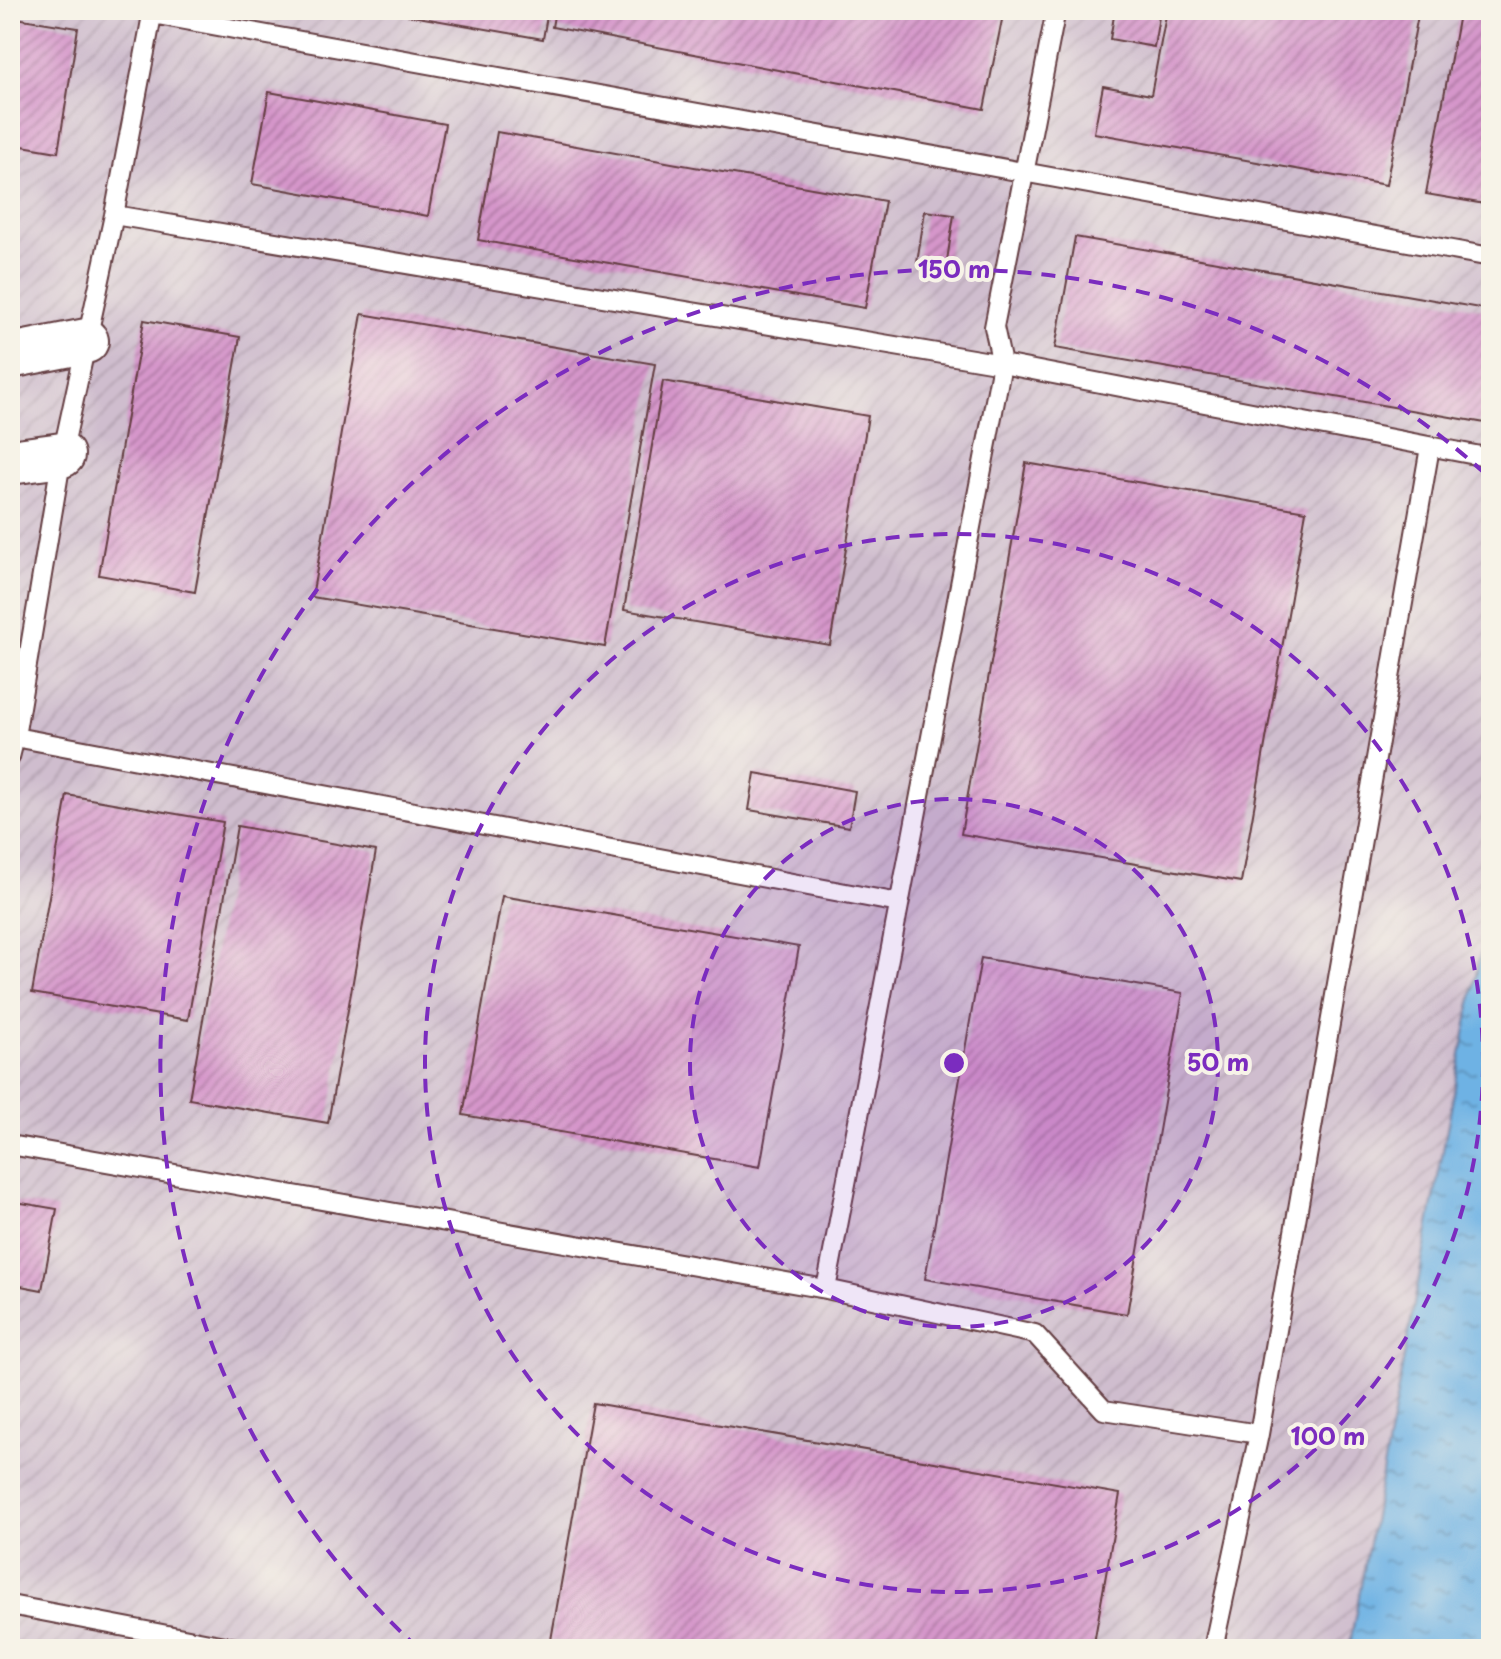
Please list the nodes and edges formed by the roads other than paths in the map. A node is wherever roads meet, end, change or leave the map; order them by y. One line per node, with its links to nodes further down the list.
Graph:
1 (1056, 10): 3 (lane)
2 (152, 12): 3 (lane); 4 (lane)
3 (1024, 172): 5 (lane); 8 (lane)
4 (114, 215): 6 (lane); 8 (lane)
5 (1491, 257)
6 (86, 341): 7 (street); 10 (lane)
7 (10, 356)
8 (1002, 364): 9 (lane); 15 (lane)
9 (1430, 447): 11 (lane); 18 (lane)
10 (62, 455): 12 (street); 13 (lane)
11 (1491, 458)
12 (10, 462)
13 (15, 737): 14 (lane); 15 (lane)
14 (10, 757)
15 (899, 903): 17 (lane)
16 (10, 1145): 17 (lane)
17 (826, 1289): 18 (lane)
18 (1259, 1434): 21 (lane)
19 (10, 1605): 20 (lane)
20 (241, 1649)
21 (1213, 1649)

